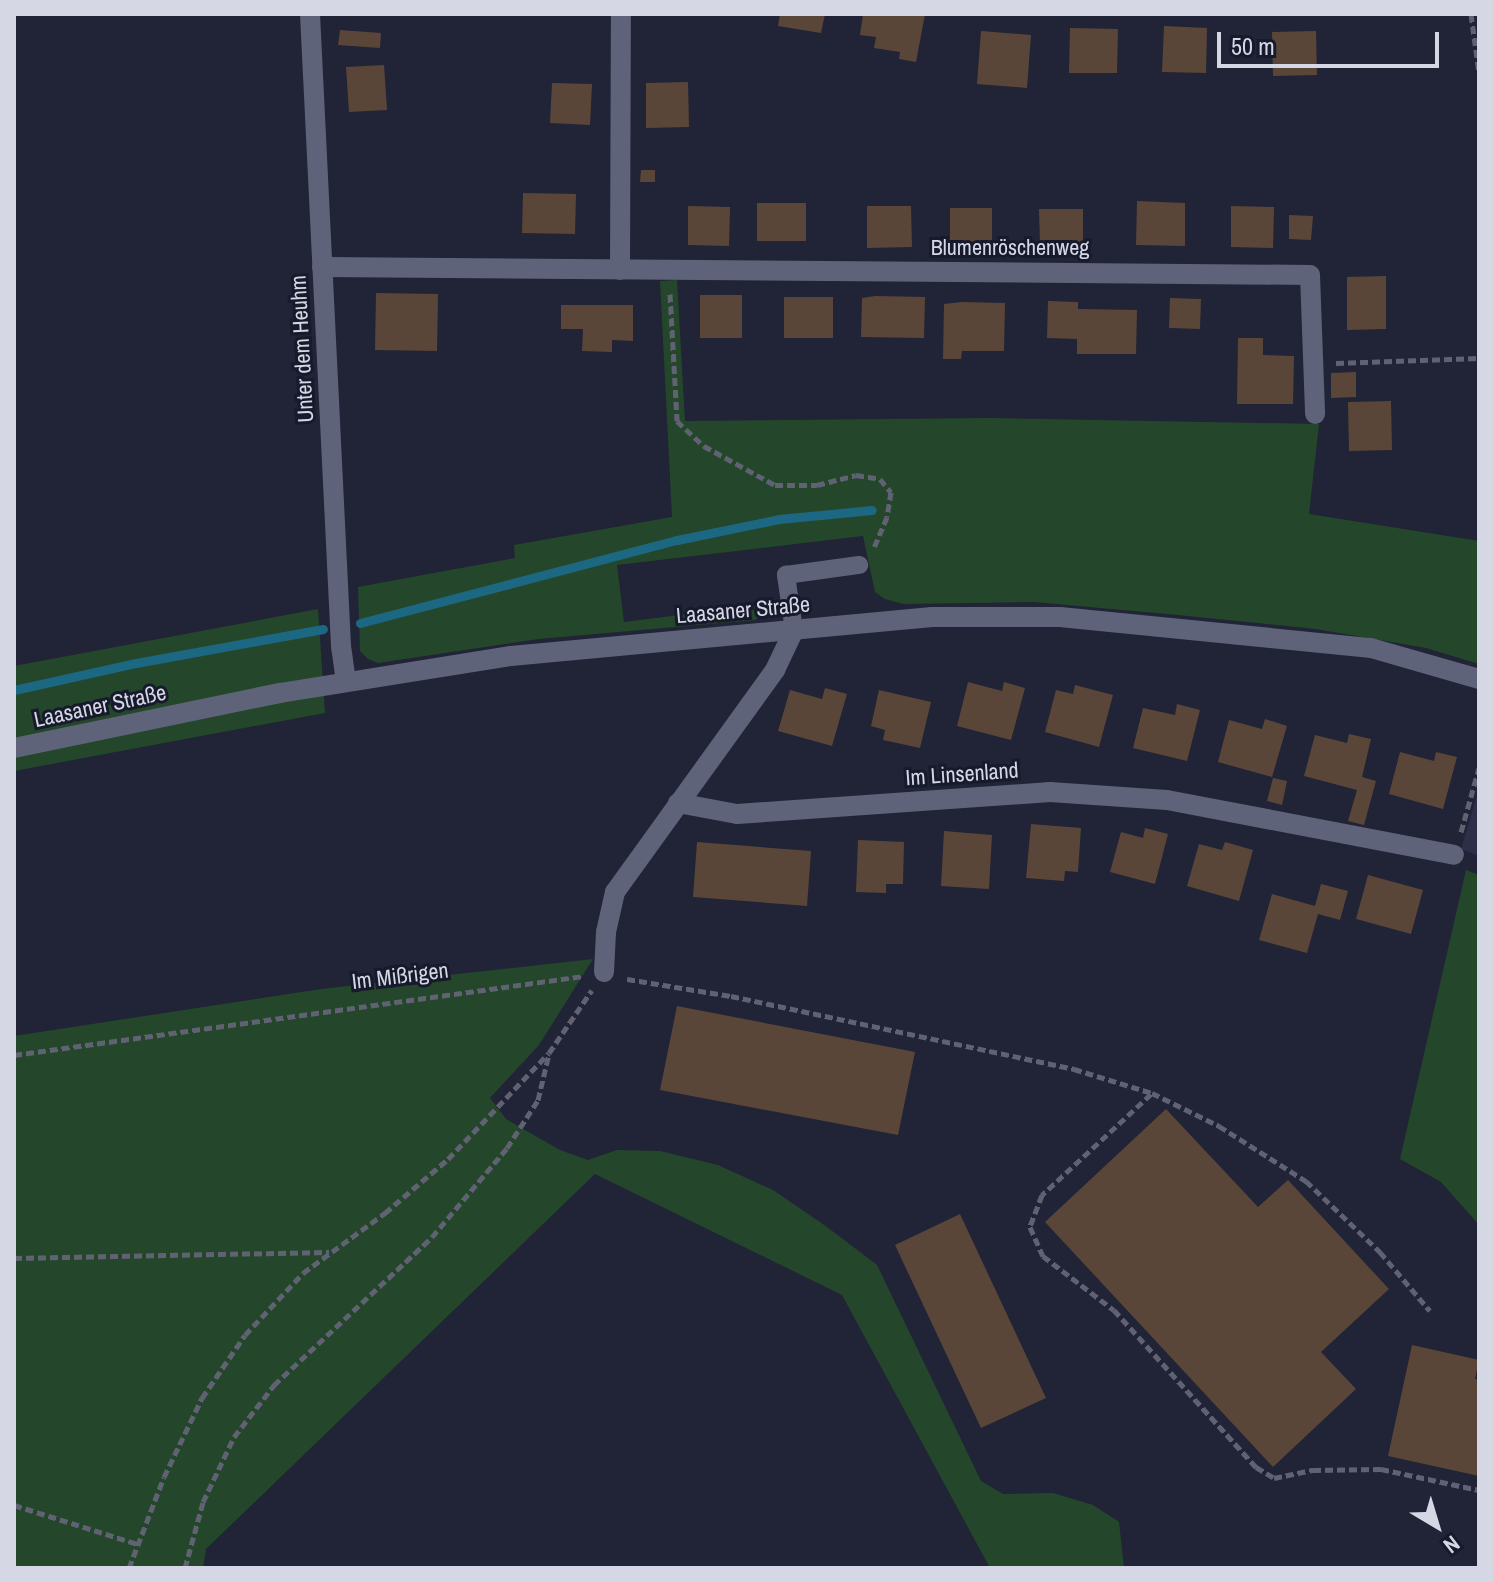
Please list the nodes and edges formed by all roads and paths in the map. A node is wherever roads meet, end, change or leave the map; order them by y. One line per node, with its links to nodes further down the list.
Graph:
1 (310, 14): 5 (street, Unter dem Heuhm)
2 (621, 14): 7 (street)
3 (1471, 14): 4 (path)
4 (1479, 73)
5 (322, 267): 7 (street, Blumenröschenweg); 14 (street, Unter dem Heuhm)
6 (668, 269): 7 (street, Blumenröschenweg); 9 (street, Blumenröschenweg); 11 (path)
7 (620, 270)
8 (1479, 358): 9 (path)
9 (1315, 363): 10 (street, Blumenröschenweg)
10 (1315, 414)
11 (859, 565): 12 (lane)
12 (794, 630): 13 (street, Laasaner Straße); 14 (street, Laasaner Straße); 17 (street)
13 (1479, 679)
14 (346, 682): 15 (street, Laasaner Straße)
15 (14, 748)
16 (1479, 768): 18 (path)
17 (678, 803): 18 (street, Im Linsenland); 19 (street)
18 (1454, 855)
19 (604, 972): 21 (path); 22 (path, Im Mißrigen)
20 (641, 983): 23 (path)
21 (549, 1053): 24 (path); 31 (path)
22 (14, 1055)
23 (1152, 1093): 26 (path); 27 (path)
24 (332, 1252): 25 (path); 29 (path)
25 (14, 1258)
26 (1430, 1311)
27 (1479, 1490)
28 (14, 1505): 29 (path)
29 (138, 1544): 30 (path)
30 (129, 1568)
31 (185, 1568)

